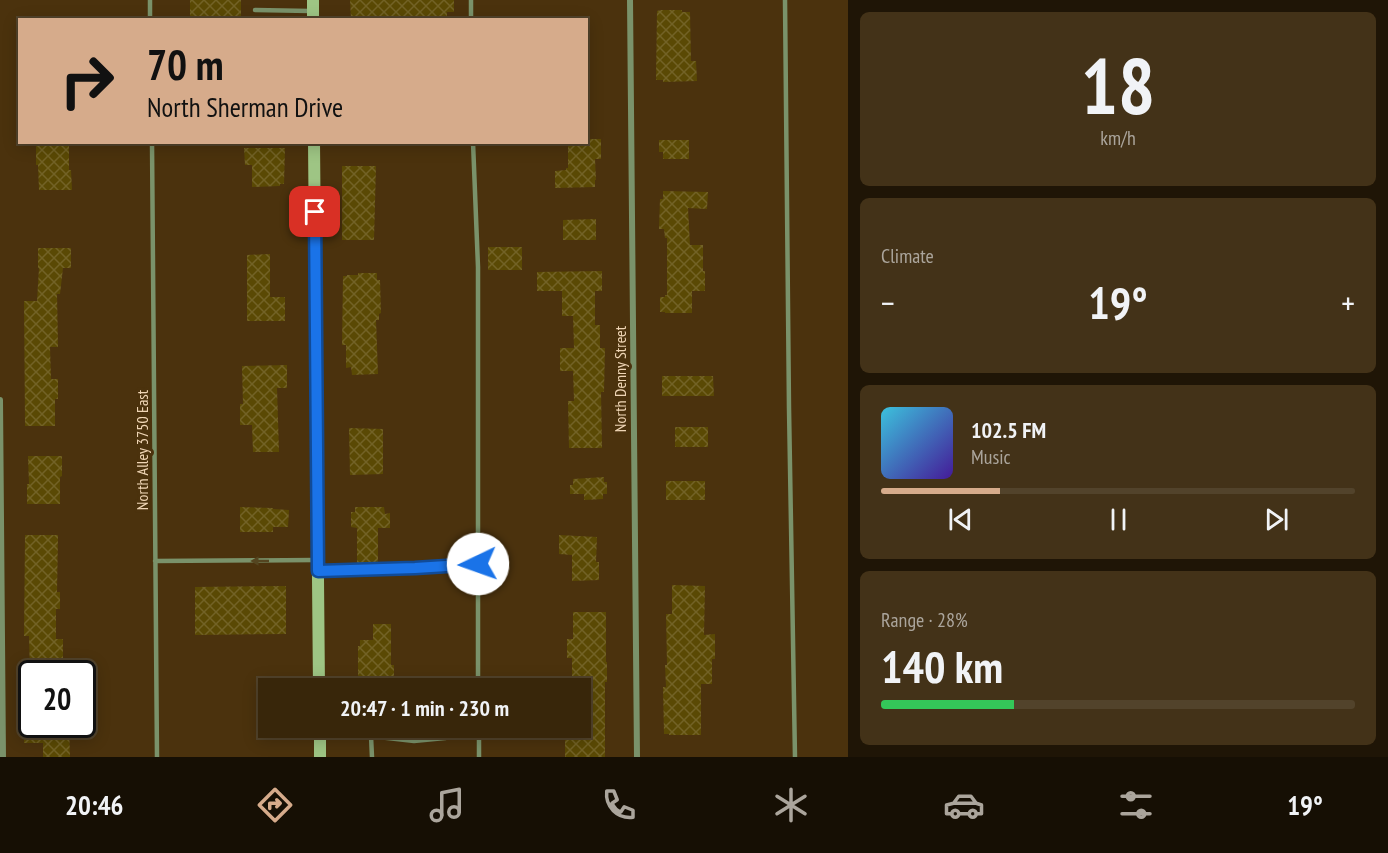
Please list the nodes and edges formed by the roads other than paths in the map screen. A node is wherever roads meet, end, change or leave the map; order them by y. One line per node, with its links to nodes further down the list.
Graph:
1 (150, 0): 7 (lane)
2 (471, 0): 8 (lane)
3 (630, 0): 28 (street, North Denny Street)
4 (785, 0): 29 (lane)
5 (255, 10): 6 (lane)
6 (313, 10)
7 (150, 18)
8 (471, 18)
9 (152, 144): 13 (lane, North Alley 3750 East)
10 (314, 144): 15 (main road)
11 (473, 144): 14 (lane)
12 (0, 400): 23 (street)
13 (155, 561): 15 (lane, one-way to 13); 24 (lane, North Alley 3750 East)
14 (478, 564): 15 (lane); 17 (lane)
15 (318, 565): 16 (main road)
16 (319, 678)
17 (478, 678)
18 (320, 738): 25 (main road)
19 (371, 738): 26 (lane)
20 (388, 738): 21 (lane)
21 (445, 738)
22 (479, 738): 27 (lane)
23 (3, 757)
24 (158, 757)
25 (320, 757)
26 (372, 757)
27 (479, 757)
28 (637, 757)
29 (795, 757)

